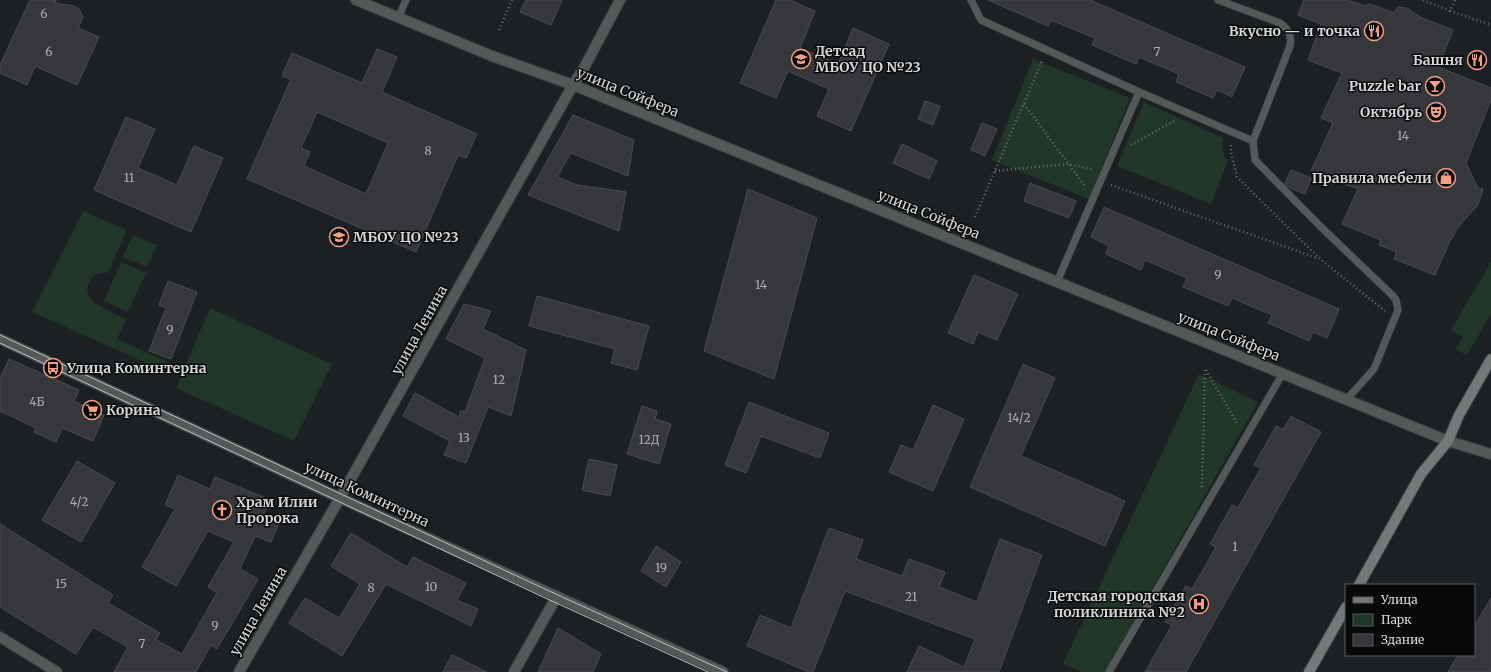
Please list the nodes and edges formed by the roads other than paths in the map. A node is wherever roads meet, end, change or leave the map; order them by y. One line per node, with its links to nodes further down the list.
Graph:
1 (356, 0): 6 (street, улица Сойфера)
2 (406, 0): 6 (lane)
3 (620, 0): 7 (street, улица Ленина)
4 (971, 0): 8 (lane)
5 (1218, 0): 9 (lane)
6 (398, 18): 7 (street, улица Сойфера)
7 (573, 85): 10 (street, улица Сойфера); 17 (street, улица Ленина)
8 (1139, 92): 9 (lane); 10 (lane)
9 (1253, 141): 14 (lane)
10 (1058, 282): 13 (street, улица Сойфера)
11 (0, 339): 17 (street, улица Коминтерна)
12 (1491, 359): 15 (street)
13 (1283, 374): 14 (street, улица Сойфера); 26 (lane)
14 (1347, 399): 15 (street, улица Сойфера)
15 (1448, 440): 16 (street, улица Сойфера); 18 (street)
16 (1491, 454)
17 (340, 498): 19 (street, улица Коминтерна); 23 (street, улица Ленина)
18 (1360, 584)
19 (557, 596): 24 (street); 25 (street, улица Коминтерна)
20 (1345, 609): 27 (street)
21 (0, 637): 22 (street)
22 (57, 672)
23 (239, 672)
24 (514, 672)
25 (723, 672)
26 (1109, 672)
27 (1309, 672)

